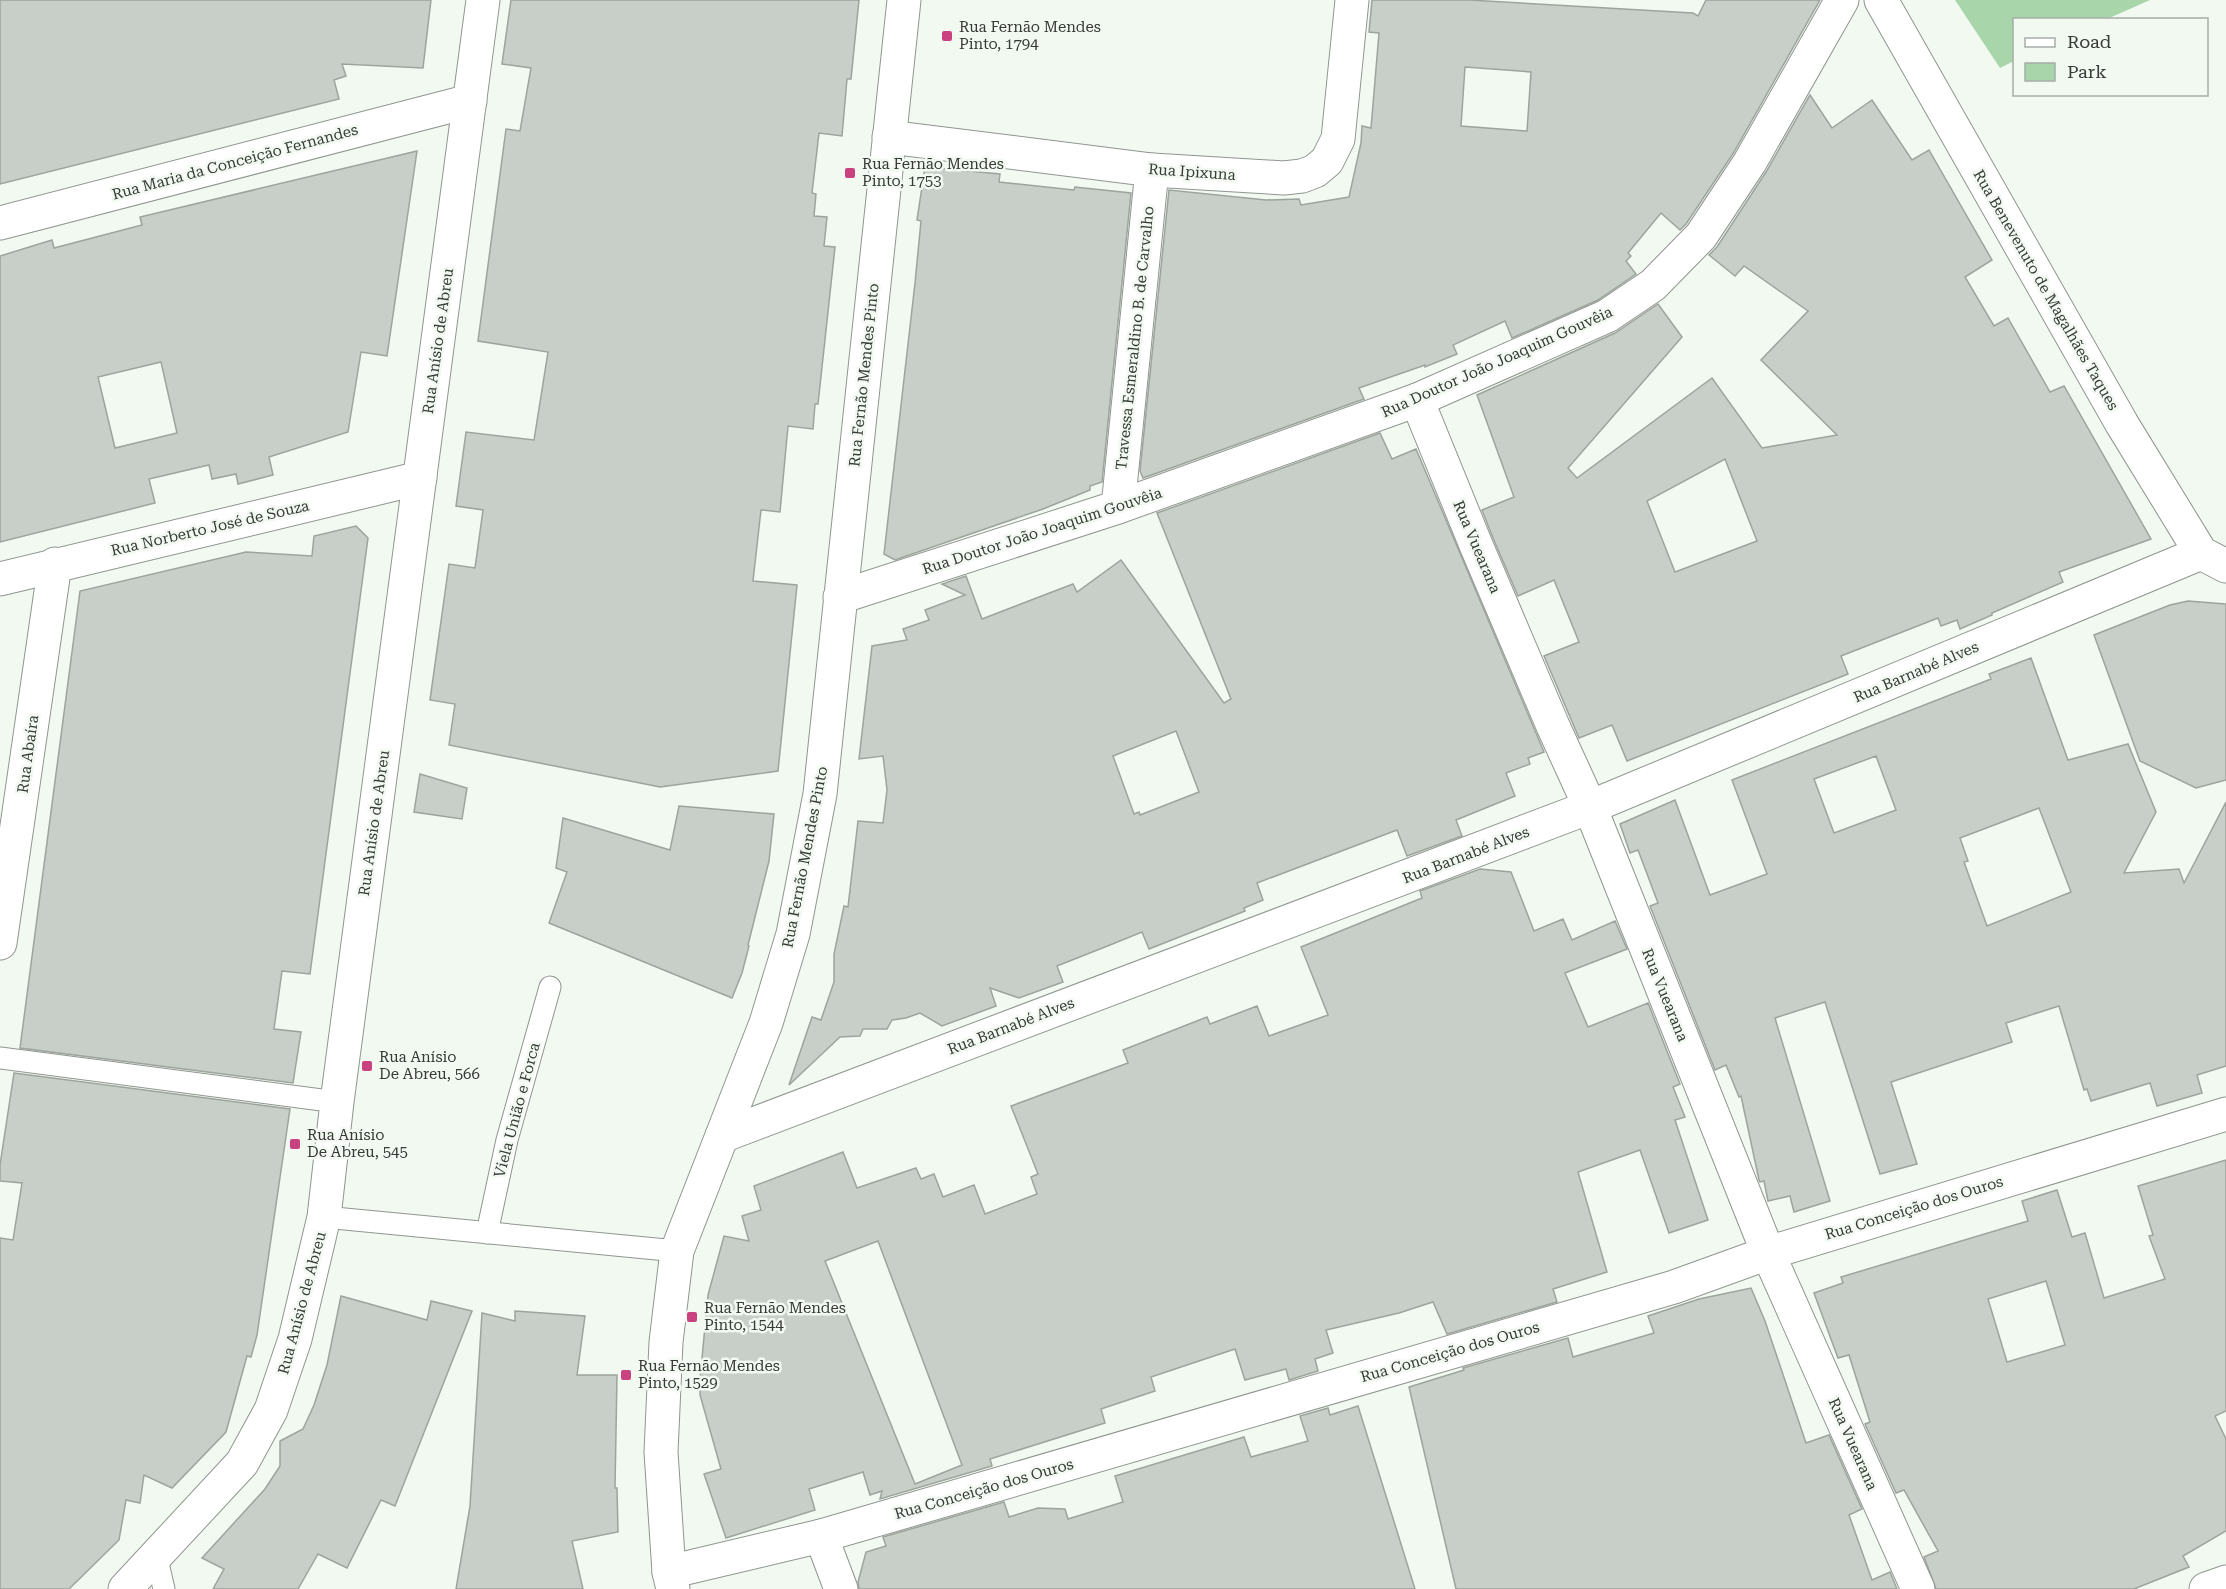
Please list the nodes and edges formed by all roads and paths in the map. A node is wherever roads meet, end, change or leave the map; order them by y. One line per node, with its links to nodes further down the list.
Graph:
1 (483, 0): 6 (street, Rua Anísio de Abreu)
2 (904, 0): 7 (street, Rua Fernão Mendes Pinto)
3 (1353, 0): 8 (street, Rua Ipixuna)
4 (1842, 0): 10 (street, Rua Doutor João Joaquim Gouvêia)
5 (1881, 0): 13 (street, Rua Benevenuto de Magalhães Taques)
6 (470, 101): 9 (street, Rua Maria da Conceição Fernandes); 11 (street, Rua Anísio de Abreu)
7 (890, 137): 8 (street, Rua Ipixuna); 16 (street, Rua Fernão Mendes Pinto)
8 (1152, 170): 12 (street, Travessa Esmeraldino B. de Carvalho)
9 (0, 223)
10 (1417, 400): 12 (street, Rua Doutor João Joaquim Gouvêia); 17 (street, Rua Vuearana)
11 (420, 478): 14 (street, Rua Norberto José de Souza); 21 (street, Rua Anísio de Abreu)
12 (1118, 507): 16 (street, Rua Doutor João Joaquim Gouvêia)
13 (2213, 559): 17 (street, Rua Barnabé Alves)
14 (55, 564): 15 (street, Rua Norberto José de Souza); 18 (street, Rua Abaíra)
15 (0, 579)
16 (840, 597): 23 (street, Rua Fernão Mendes Pinto)
17 (1590, 807): 23 (street, Rua Barnabé Alves); 27 (street, Rua Vuearana)
18 (0, 943)
19 (550, 987): 25 (lane, Viela União e Forca)
20 (0, 1058): 21 (lane)
21 (337, 1102): 24 (street, Rua Anísio de Abreu)
22 (2226, 1114): 27 (street, Rua Conceição dos Ouros)
23 (722, 1136): 26 (street, Rua Fernão Mendes Pinto)
24 (324, 1217): 25 (lane); 29 (street, Rua Anísio de Abreu)
25 (487, 1233): 26 (lane)
26 (677, 1251): 30 (street, Rua Fernão Mendes Pinto)
27 (1768, 1252): 28 (street, Rua Conceição dos Ouros); 35 (street, Rua Vuearana)
28 (821, 1536): 30 (street, Rua Conceição dos Ouros); 34 (street)
29 (156, 1555): 32 (street, Rua Anísio de Abreu); 33 (lane)
30 (671, 1581)
31 (2226, 1582): 36 (street)
32 (124, 1589)
33 (164, 1589)
34 (841, 1589)
35 (1918, 1589)
36 (2206, 1589)

